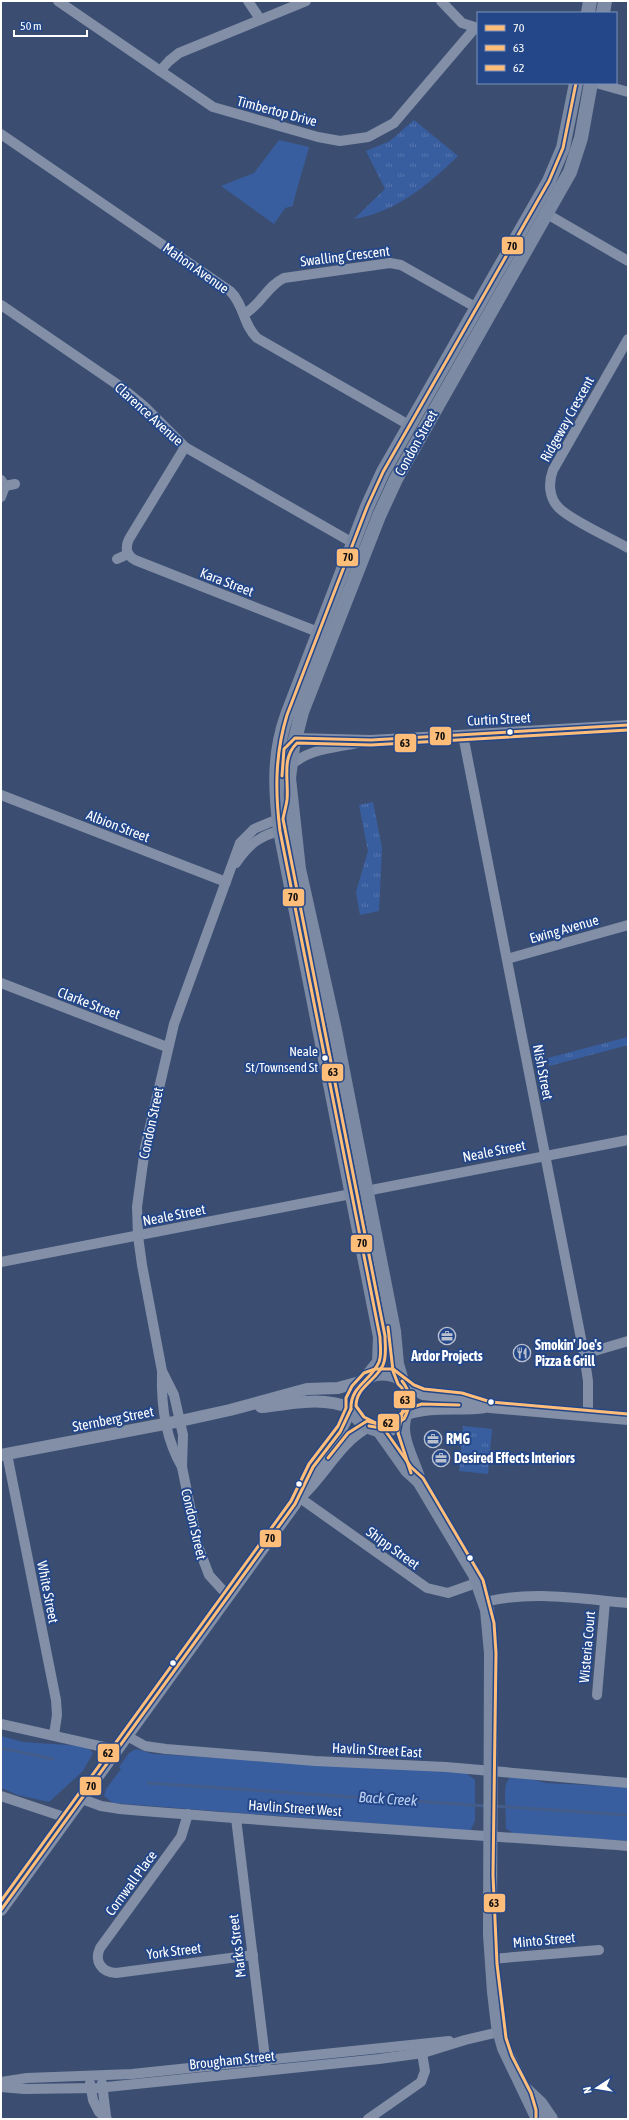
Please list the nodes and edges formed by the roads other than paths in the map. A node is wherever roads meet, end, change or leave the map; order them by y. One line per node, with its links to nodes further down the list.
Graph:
1 (58, 1): 11 (street, Timbertop Drive)
2 (248, 1): 9 (street)
3 (306, 1): 9 (street)
4 (441, 1): 10 (street)
5 (590, 1): 7 (main road)
6 (605, 1): 8 (main road)
7 (588, 12)
8 (603, 12)
9 (260, 19): 11 (street)
10 (476, 28): 11 (street, Timbertop Drive)
11 (160, 71)
12 (576, 84): 20 (main road, Condon Street)
13 (591, 84): 17 (main road, Condon Street)
14 (600, 84): 15 (street)
15 (628, 92)
16 (1, 134): 21 (street, Mahon Avenue)
17 (547, 214): 18 (street); 24 (main road, Condon Street)
18 (628, 261)
19 (1, 305): 25 (street, Clarence Avenue)
20 (477, 308): 21 (street, Swalling Crescent); 23 (main road, Condon Street)
21 (244, 314): 23 (street, Mahon Avenue)
22 (628, 339): 30 (street, Ridgeway Crescent)
23 (409, 425): 24 (main road, Mahon Avenue); 29 (main road, Condon Street)
24 (422, 431): 31 (main road, Condon Street)
25 (186, 447): 29 (street, Clarence Avenue); 32 (street)
26 (3, 483): 27 (street); 28 (street)
27 (16, 484)
28 (1, 497)
29 (353, 543): 31 (main road, Clarence Avenue); 34 (main road, Condon Street)
30 (628, 548)
31 (367, 549): 37 (main road, Condon Street)
32 (128, 554): 33 (street); 34 (street, Kara Street)
33 (117, 559)
34 (318, 632): 41 (main road, Condon Street)
35 (628, 726): 36 (street, Curtin Street)
36 (463, 735): 38 (street, Curtin Street); 44 (street, Nish Street)
37 (295, 738): 38 (street, Curtin Street); 39 (main road, Condon Street); 41 (main road)
38 (371, 740): 39 (street, Curtin Street)
39 (289, 767): 49 (main road, Condon Street)
40 (1, 795): 42 (street, Albion Street)
41 (279, 825): 42 (street, Condon Street); 50 (main road)
42 (226, 882): 46 (street, Condon Street)
43 (628, 925): 44 (street, Ewing Avenue)
44 (507, 959): 48 (street, Nish Street)
45 (1, 983): 46 (street, Clarke Street)
46 (167, 1047): 51 (street, Condon Street)
47 (628, 1140): 48 (street, Neale Street)
48 (545, 1156): 49 (street, Neale Street); 54 (street, Nish Street)
49 (366, 1191): 57 (main road, Condon Street)
50 (351, 1194): 51 (street, Neale Street); 56 (main road)
51 (138, 1236): 52 (street, Neale Street); 55 (street, Condon Street)
52 (1, 1262)
53 (628, 1342): 54 (street)
54 (584, 1354): 61 (street, Nish Street)
55 (162, 1372): 64 (street, Condon Street); 65 (street, Condon Street)
56 (364, 1380): 57 (main road); 59 (main road); 60 (street, Sternberg Street)
57 (404, 1383): 58 (street); 62 (main road)
58 (490, 1407): 61 (street); 62 (street)
59 (351, 1408): 60 (street, Sternberg Street); 66 (main road); 70 (street)
60 (230, 1410): 64 (street, Sternberg Street)
61 (588, 1415): 63 (street)
62 (405, 1417): 66 (main road); 69 (main road)
63 (628, 1419)
64 (180, 1421): 65 (street, Sternberg Street); 68 (street, Condon Street)
65 (166, 1424): 67 (street, Sternberg Street); 68 (street, Condon Street)
66 (373, 1428): 69 (main road); 70 (street)
67 (4, 1454): 78 (street, White Street)
68 (182, 1467): 72 (street, Condon Street)
69 (419, 1481): 71 (main road)
70 (300, 1498): 71 (street, Shipp Street); 72 (street)
71 (479, 1582): 74 (main road)
72 (228, 1596): 79 (street)
73 (605, 1601): 74 (street); 75 (street); 76 (street, Wisteria Court)
74 (485, 1602): 81 (main road)
75 (628, 1603)
76 (597, 1695)
77 (1, 1724): 78 (street)
78 (54, 1735): 80 (street)
79 (127, 1736): 80 (street); 81 (street, Havlin Street East)
80 (117, 1750): 84 (street)
81 (490, 1771): 82 (street, Havlin Street East); 88 (main road)
82 (628, 1783)
83 (1, 1796): 86 (street)
84 (82, 1799): 85 (street, Havlin Street West); 86 (street)
85 (188, 1814): 87 (street, Havlin Street West); 94 (street, Cornwall Place)
86 (67, 1818): 90 (street)
87 (236, 1818): 88 (street, Havlin Street West); 92 (street, Marks Street)
88 (490, 1837): 89 (street, Havlin Street West); 93 (main road)
89 (628, 1846)
90 (1, 1910)
91 (599, 1950): 93 (street, Minto Street)
92 (253, 1955): 94 (street, York Street); 97 (street, Marks Street)
93 (491, 1959): 95 (main road)
94 (100, 1967)
95 (499, 2032): 96 (street, Brougham Street); 104 (main road)
96 (422, 2048): 97 (street, Brougham Street); 107 (street)
97 (265, 2065): 98 (street, Brougham Street); 102 (street, Brougham Street)
98 (101, 2075): 99 (street, Brougham Street); 102 (street)
99 (90, 2076): 100 (street, Brougham Street); 103 (street)
100 (1, 2082)
101 (1, 2087): 103 (street, Brougham Street)
102 (102, 2088): 103 (street, Brougham Street); 106 (street)
103 (90, 2089): 106 (street)
104 (524, 2089): 105 (main road); 108 (main road)
105 (533, 2116)
106 (105, 2118)
107 (368, 2119)
108 (551, 2119)

